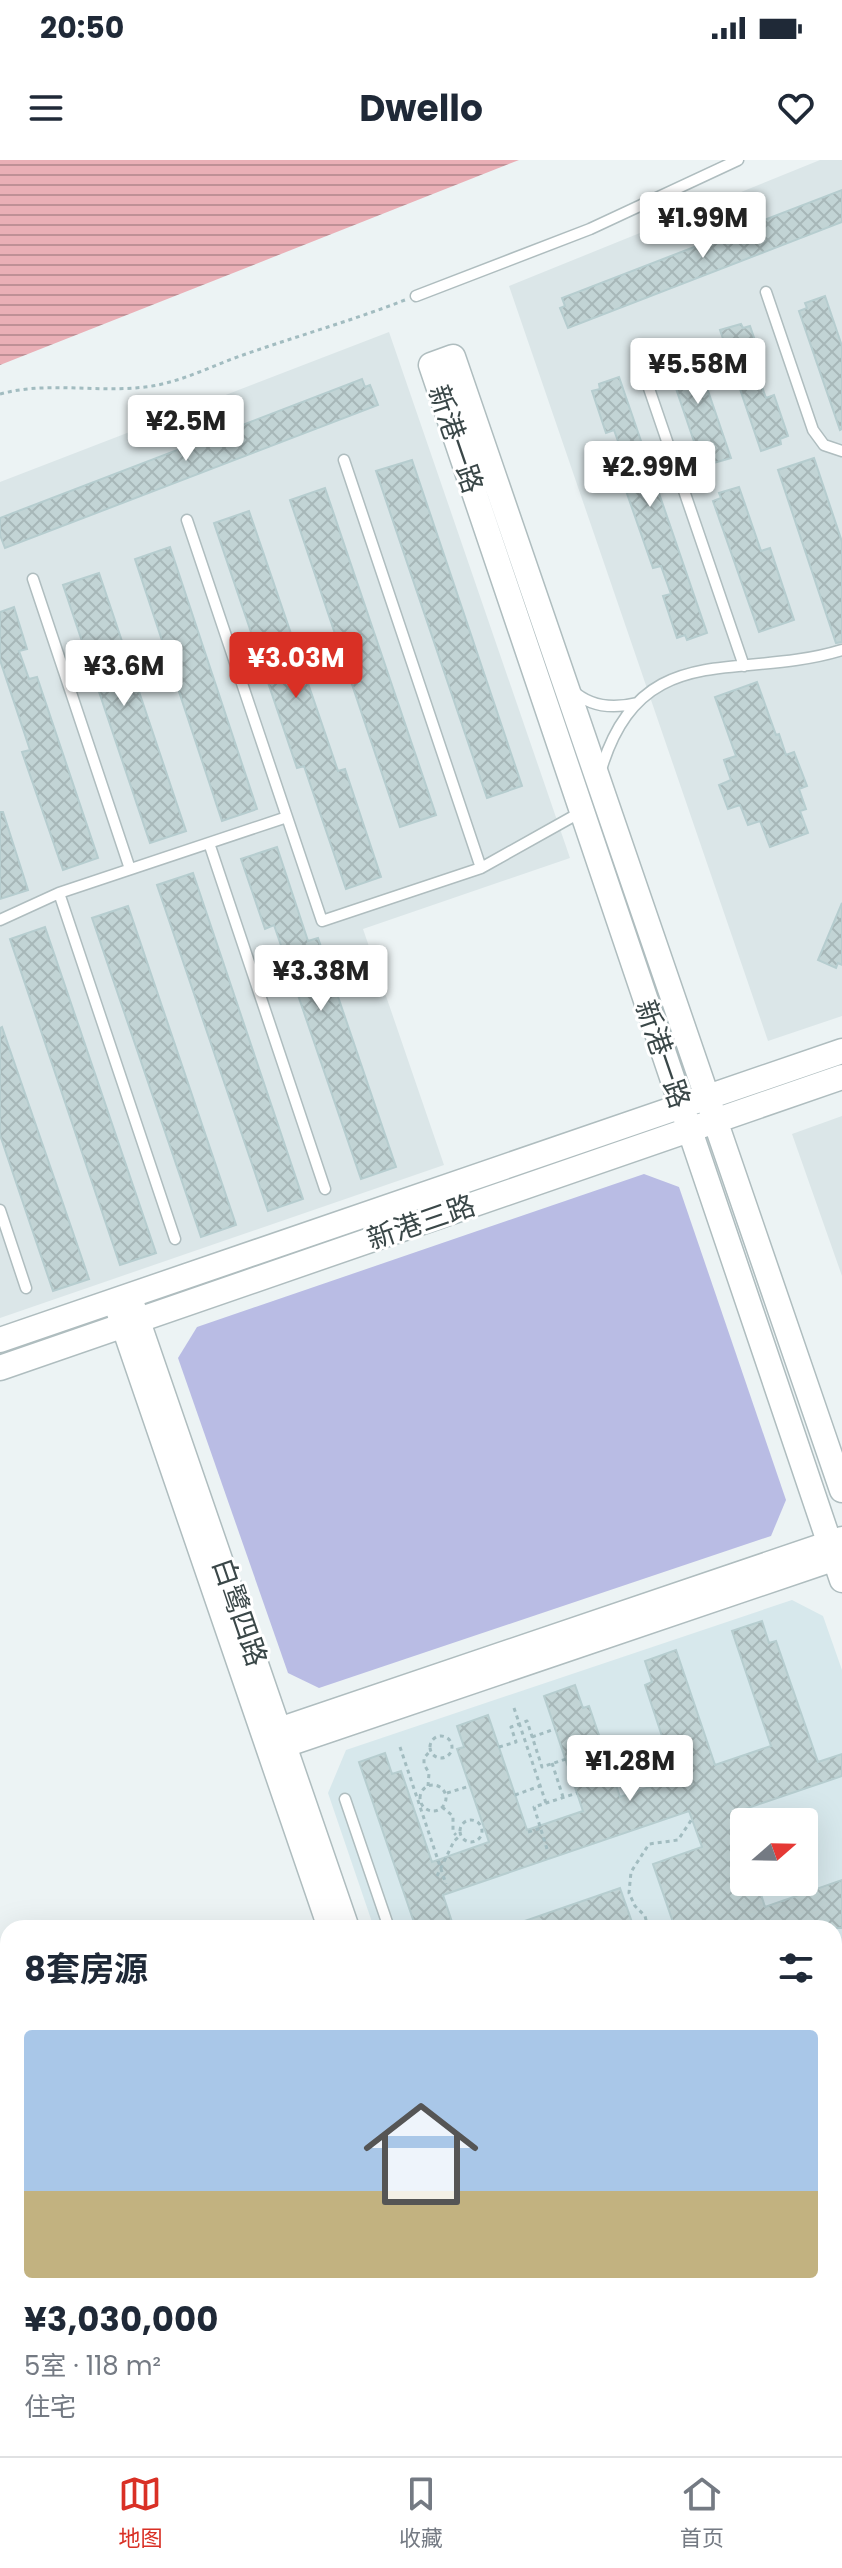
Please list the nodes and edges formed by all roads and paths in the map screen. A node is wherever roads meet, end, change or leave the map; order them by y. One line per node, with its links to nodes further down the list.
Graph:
1 (738, 160): 3 (lane)
2 (766, 292): 6 (lane)
3 (416, 296): 5 (path)
4 (642, 368): 11 (lane)
5 (0, 394)
6 (842, 451)
7 (344, 460): 18 (lane)
8 (187, 520): 16 (lane)
9 (33, 579): 19 (lane)
10 (842, 650): 11 (lane)
11 (744, 666): 13 (lane)
12 (566, 684): 13 (lane); 14 (street, 新港一路); 15 (street, 新港一路)
13 (637, 703): 14 (lane)
14 (598, 779): 24 (street, 新港一路)
15 (581, 812): 18 (lane); 25 (street, 新港一路)
16 (287, 817): 17 (lane); 18 (lane)
17 (209, 843): 19 (lane); 28 (lane)
18 (481, 868)
19 (130, 869): 20 (lane)
20 (59, 893): 21 (lane); 30 (lane)
21 (0, 920)
22 (842, 1051): 24 (street, 新港三路)
23 (842, 1077): 26 (street, 新港三路)
24 (708, 1097): 25 (street, 新港三路); 26 (street, 新港一路)
25 (680, 1106): 27 (street, 新港一路); 32 (street, 新港三路)
26 (716, 1121): 27 (street, 新港三路); 36 (street, 新港一路)
27 (688, 1130): 33 (street, 新港三路); 37 (street, 新港一路)
28 (325, 1189)
29 (0, 1210): 31 (lane)
30 (175, 1239)
31 (26, 1288)
32 (122, 1298): 33 (street, 白鹭四路); 34 (street, 新港三路)
33 (130, 1323): 35 (street, 新港三路); 42 (street, 白鹭四路)
34 (0, 1340)
35 (0, 1368)
36 (842, 1490)
37 (838, 1555): 42 (street)
38 (514, 1708): 39 (path)
39 (519, 1724): 41 (path); 44 (path); 47 (path)
40 (555, 1729): 41 (path)
41 (532, 1737): 45 (path)
42 (274, 1740): 69 (street, 白鹭四路); 70 (street, 白鹭四路)
43 (400, 1747): 58 (path)
44 (499, 1747)
45 (536, 1750): 47 (path); 49 (path)
46 (430, 1751): 46 (path); 50 (path)
47 (529, 1752): 52 (path)
48 (566, 1759): 49 (path)
49 (552, 1763): 56 (path)
50 (428, 1786): 54 (path); 58 (path)
51 (470, 1786): 54 (path)
52 (540, 1786): 55 (path); 59 (path)
53 (577, 1793): 56 (path)
54 (445, 1794): 60 (path)
55 (515, 1795)
56 (563, 1797): 59 (path)
57 (345, 1799): 71 (lane)
58 (420, 1803): 60 (path); 66 (path)
59 (546, 1803): 62 (path)
60 (442, 1807): 64 (path)
61 (692, 1819): 72 (path)
62 (541, 1828): 63 (path); 65 (path)
63 (528, 1832)
64 (459, 1836): 64 (path); 66 (path)
65 (547, 1849)
66 (441, 1867): 67 (path); 68 (path)
67 (437, 1876)
68 (446, 1884)
69 (326, 1920)
70 (346, 1920)
71 (386, 1920)
72 (646, 1920)

